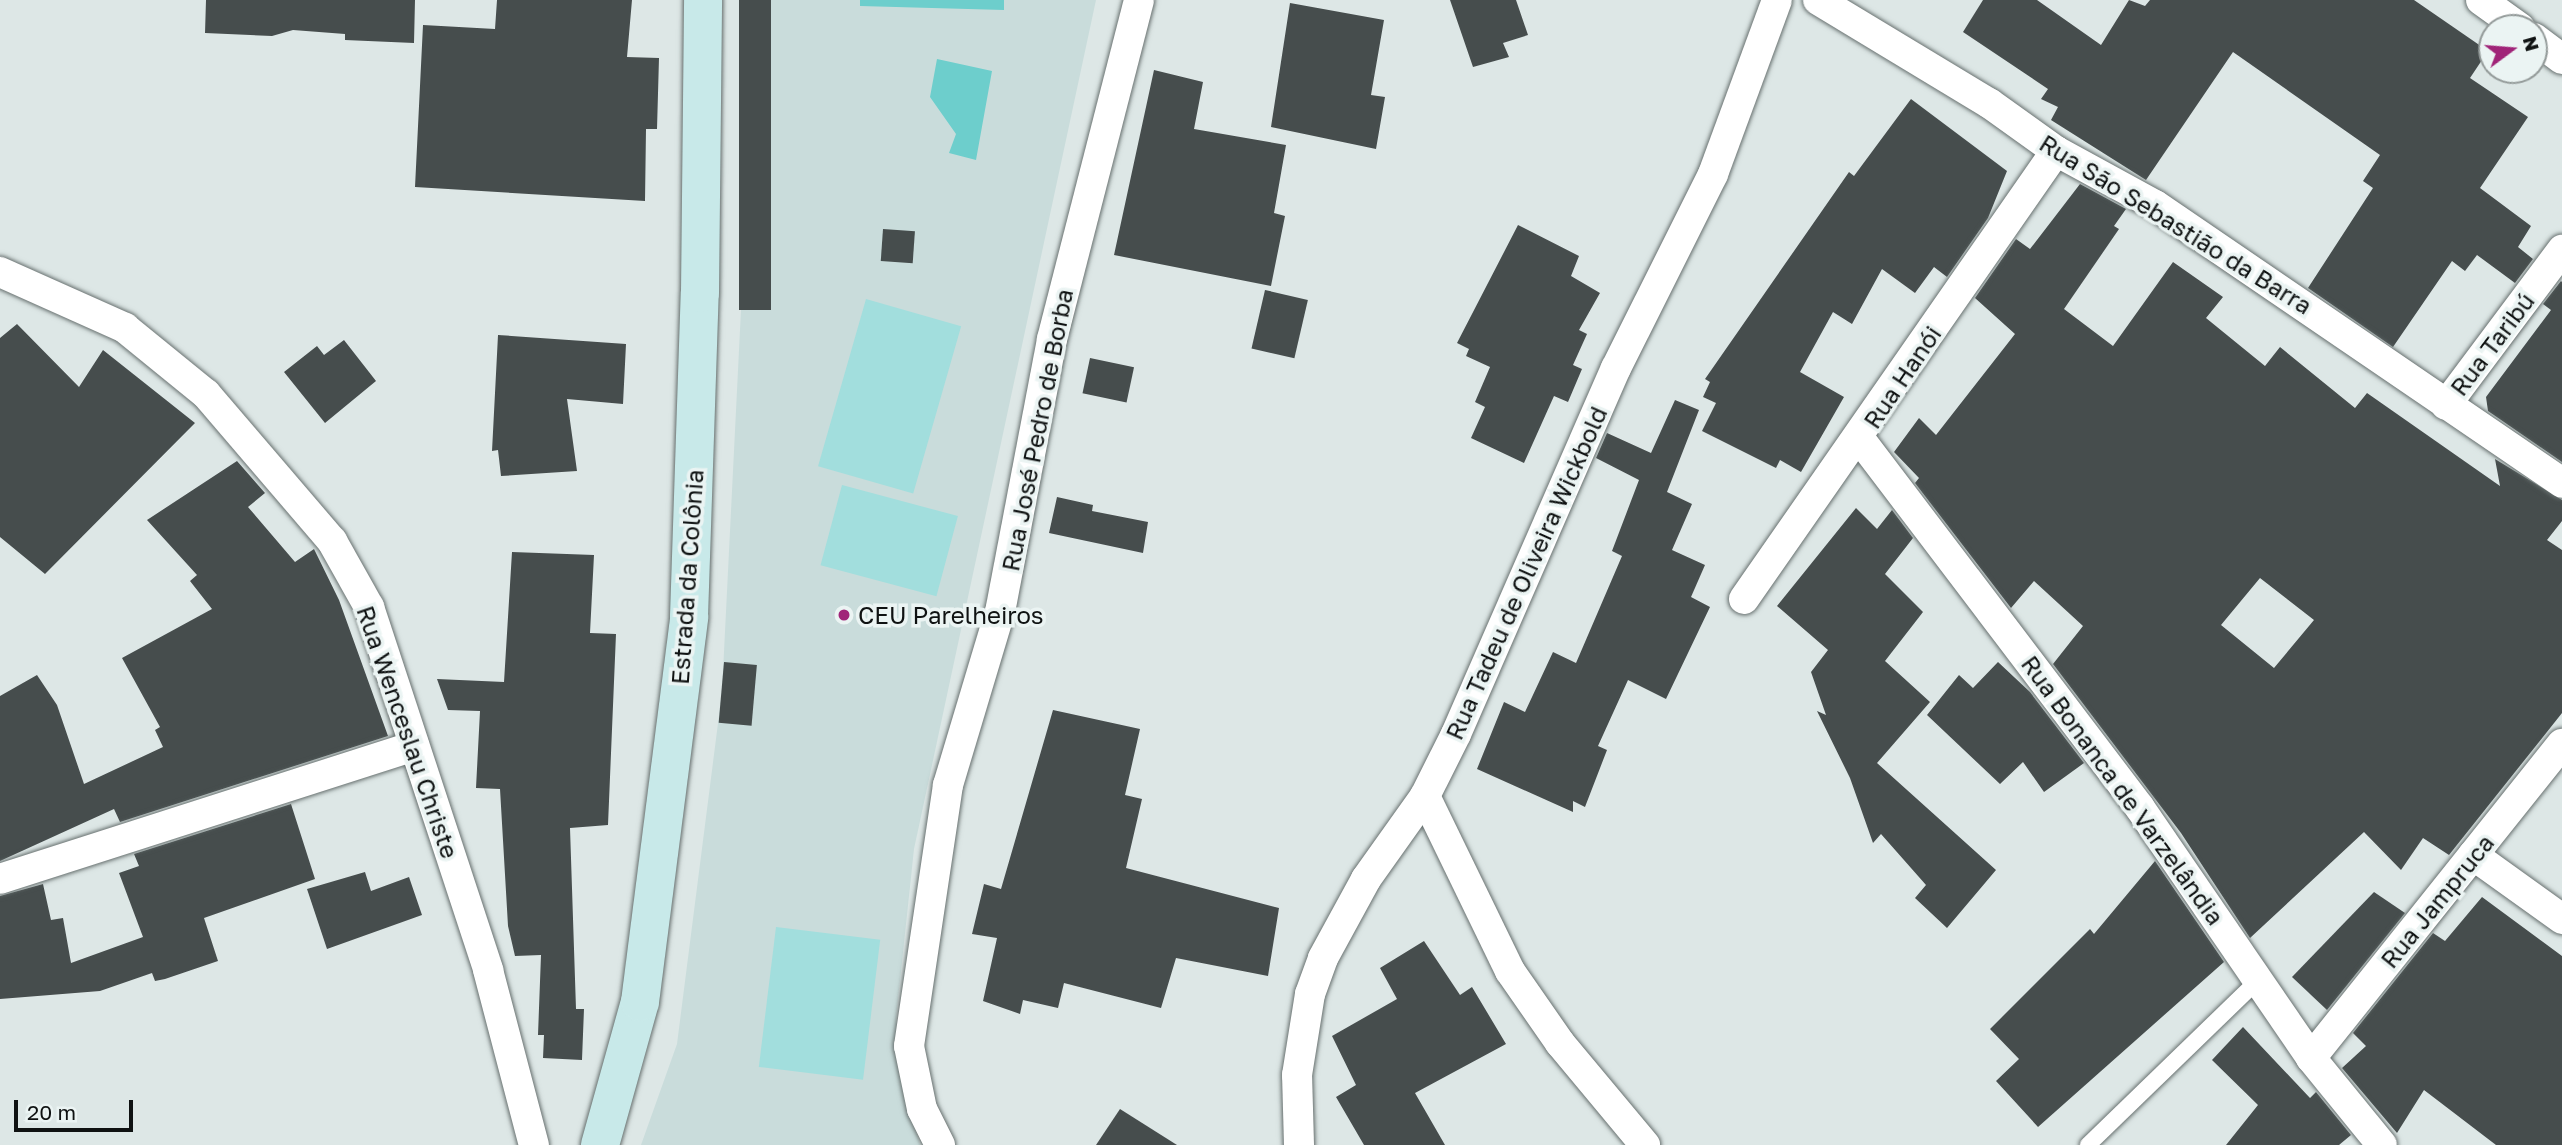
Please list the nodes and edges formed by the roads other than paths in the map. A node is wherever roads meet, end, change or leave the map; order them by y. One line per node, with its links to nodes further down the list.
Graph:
1 (703, 0): 23 (main road, Estrada da Colônia)
2 (1139, 0): 24 (street, Rua José Pedro de Borba)
3 (1777, 0): 16 (street, Rua Tadeu de Oliveira Wickbold)
4 (1818, 0): 7 (street, Rua São Sebastião da Barra)
5 (2481, 0): 6 (street)
6 (2500, 14)
7 (2056, 151): 10 (street, Rua São Sebastião da Barra); 11 (street, Rua Hanói)
8 (2562, 250): 10 (street, Rua Taribú)
9 (0, 272): 15 (street, Rua Wenceslau Christe)
10 (2446, 405): 12 (street, Rua São Sebastião da Barra)
11 (1860, 439): 13 (street, Rua Hanói); 20 (street, Rua Bonanca de Varzelândia)
12 (2562, 483)
13 (1744, 600)
14 (2562, 744): 17 (street, Rua Jampruca)
15 (414, 746): 18 (street); 22 (street, Rua Wenceslau Christe)
16 (1425, 796): 25 (street, Rua Tadeu de Oliveira Wickbold); 26 (street)
17 (2473, 855): 19 (street); 21 (street, Rua Jampruca)
18 (0, 879)
19 (2562, 919)
20 (2258, 980): 21 (street, Rua Bonanca de Varzelândia); 27 (lane)
21 (2311, 1058): 28 (street, Rua Bonanca de Varzelândia)
22 (534, 1145)
23 (600, 1145)
24 (940, 1145)
25 (1299, 1145)
26 (1645, 1145)
27 (2088, 1145)
28 (2382, 1145)

